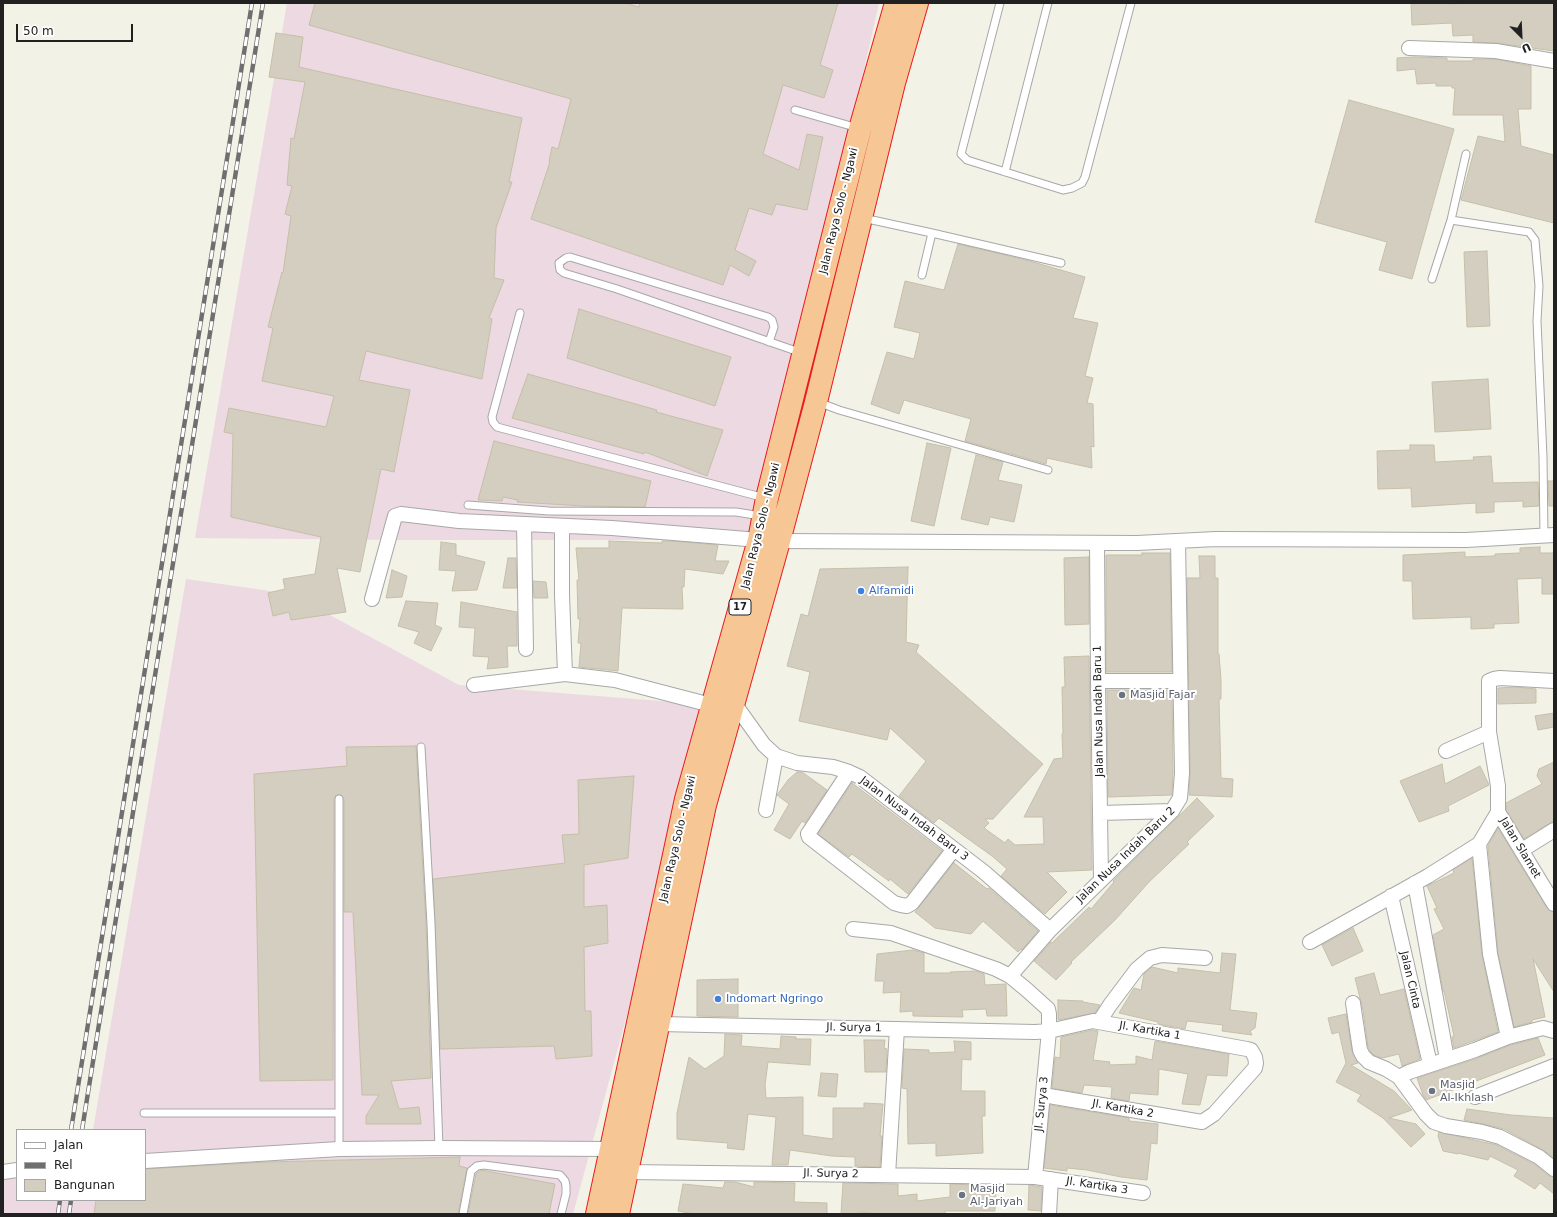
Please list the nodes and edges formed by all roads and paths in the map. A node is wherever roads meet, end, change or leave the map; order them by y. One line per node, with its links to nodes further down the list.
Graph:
1 (896, 3): 9 (highway, Jalan Raya Solo - Ngawi / 17)
2 (917, 3): 12 (highway, Jalan Raya Solo - Ngawi / 17)
3 (1000, 3): 11 (lane)
4 (1048, 3): 11 (lane)
5 (1131, 3): 11 (lane)
6 (1409, 48): 7 (street)
7 (1554, 61)
8 (794, 110): 9 (lane)
9 (860, 129): 20 (highway, Jalan Raya Solo - Ngawi / 17)
10 (1466, 154): 13 (lane)
11 (1005, 172)
12 (860, 218): 14 (lane); 21 (highway, Jalan Raya Solo - Ngawi / 17)
13 (1450, 220): 17 (lane); 27 (lane)
14 (932, 233): 15 (lane); 16 (lane)
15 (1061, 263)
16 (922, 275)
17 (1432, 279)
18 (520, 313): 24 (lane)
19 (769, 342): 19 (lane); 20 (lane)
20 (804, 354): 24 (highway, Jalan Raya Solo - Ngawi / 17)
21 (816, 402): 22 (lane); 28 (highway, Jalan Raya Solo - Ngawi / 17)
22 (1048, 470)
23 (468, 505): 24 (lane)
24 (765, 507): 28 (highway, Jalan Raya Solo - Ngawi / 17)
25 (524, 524): 26 (street); 31 (street); 32 (street)
26 (562, 526): 28 (street); 33 (street)
27 (1549, 536): 29 (street)
28 (769, 541): 30 (street); 38 (highway, Jalan Raya Solo - Ngawi / 17); 39 (highway, Jalan Raya Solo - Ngawi / 17)
29 (1178, 541): 30 (street); 35 (street, Jalan Nusa Indah Baru 2)
30 (1097, 542): 34 (street, Jalan Nusa Indah Baru 1)
31 (372, 599)
32 (526, 649)
33 (565, 674): 37 (street); 39 (street)
34 (1098, 681): 35 (street); 49 (street, Jalan Nusa Indah Baru 1)
35 (1180, 681): 47 (street, Jalan Nusa Indah Baru 2)
36 (1554, 681): 40 (street)
37 (474, 685)
38 (734, 703): 43 (street, Jalan Nusa Indah Baru 3); 65 (highway, Jalan Raya Solo - Ngawi / 17)
39 (711, 705): 81 (highway, Jalan Raya Solo - Ngawi / 17)
40 (1490, 732): 42 (street); 48 (street)
41 (421, 747): 79 (lane)
42 (1446, 751)
43 (776, 756): 44 (street, Jalan Nusa Indah Baru 3); 46 (street)
44 (849, 772): 52 (street, Jalan Nusa Indah Baru 3); 52 (street)
45 (339, 798): 77 (lane)
46 (766, 810)
47 (1172, 811): 49 (street); 54 (street, Jalan Nusa Indah Baru 2)
48 (1498, 812): 51 (street); 53 (street, Jalan Slamet)
49 (1100, 814): 54 (street, Jalan Nusa Indah Baru 1)
50 (1554, 830): 53 (street)
51 (1480, 844): 55 (street); 69 (street)
52 (954, 849): 59 (street, Jalan Nusa Indah Baru 3)
53 (1522, 850): 57 (street, Jalan Slamet)
54 (1101, 878): 59 (street, Jalan Nusa Indah Baru 2)
55 (1415, 883): 56 (street); 70 (street)
56 (1391, 896): 60 (street); 71 (street, Jalan Cinta)
57 (1554, 904)
58 (853, 928): 62 (street, Jl. Surya 3)
59 (1050, 930): 62 (street, Jalan Nusa Indah Baru 2)
60 (1310, 942)
61 (1205, 958): 64 (street)
62 (1013, 971): 67 (street, Jl. Surya 3)
63 (1353, 1003): 73 (street)
64 (1099, 1022): 67 (street, Jl. Kartika 1); 78 (street, Jl. Kartika 1)
65 (659, 1024): 66 (street, Jl. Surya 1); 86 (highway, Jalan Raya Solo - Ngawi / 17)
66 (897, 1029): 67 (street, Jl. Surya 1); 87 (street)
67 (1049, 1031): 74 (street, Jl. Surya 3)
68 (1554, 1031): 69 (street)
69 (1508, 1037): 70 (street)
70 (1447, 1059): 71 (street)
71 (1430, 1064): 73 (street)
72 (1554, 1066): 75 (street)
73 (1399, 1077): 83 (street)
74 (1043, 1095): 78 (street, Jl. Kartika 2); 88 (street, Jl. Surya 3)
75 (1475, 1096)
76 (144, 1113): 77 (lane)
77 (340, 1113): 80 (lane)
78 (1202, 1122)
79 (439, 1148): 80 (street); 81 (street)
80 (339, 1149): 82 (street)
81 (610, 1149): 93 (highway, Jalan Raya Solo - Ngawi / 17)
82 (146, 1161)
83 (1554, 1169)
84 (16, 1170): 85 (street)
85 (3, 1172)
86 (627, 1172): 87 (street, Jl. Surya 2); 94 (highway, Jalan Raya Solo - Ngawi / 17)
87 (888, 1175): 88 (street, Jl. Surya 2)
88 (1035, 1177): 89 (street, Jl. Kartika 3)
89 (1051, 1179): 90 (street, Jl. Kartika 3); 95 (street)
90 (1143, 1193)
91 (463, 1214): 92 (lane)
92 (561, 1214)
93 (597, 1214)
94 (618, 1214)
95 (1049, 1214)

